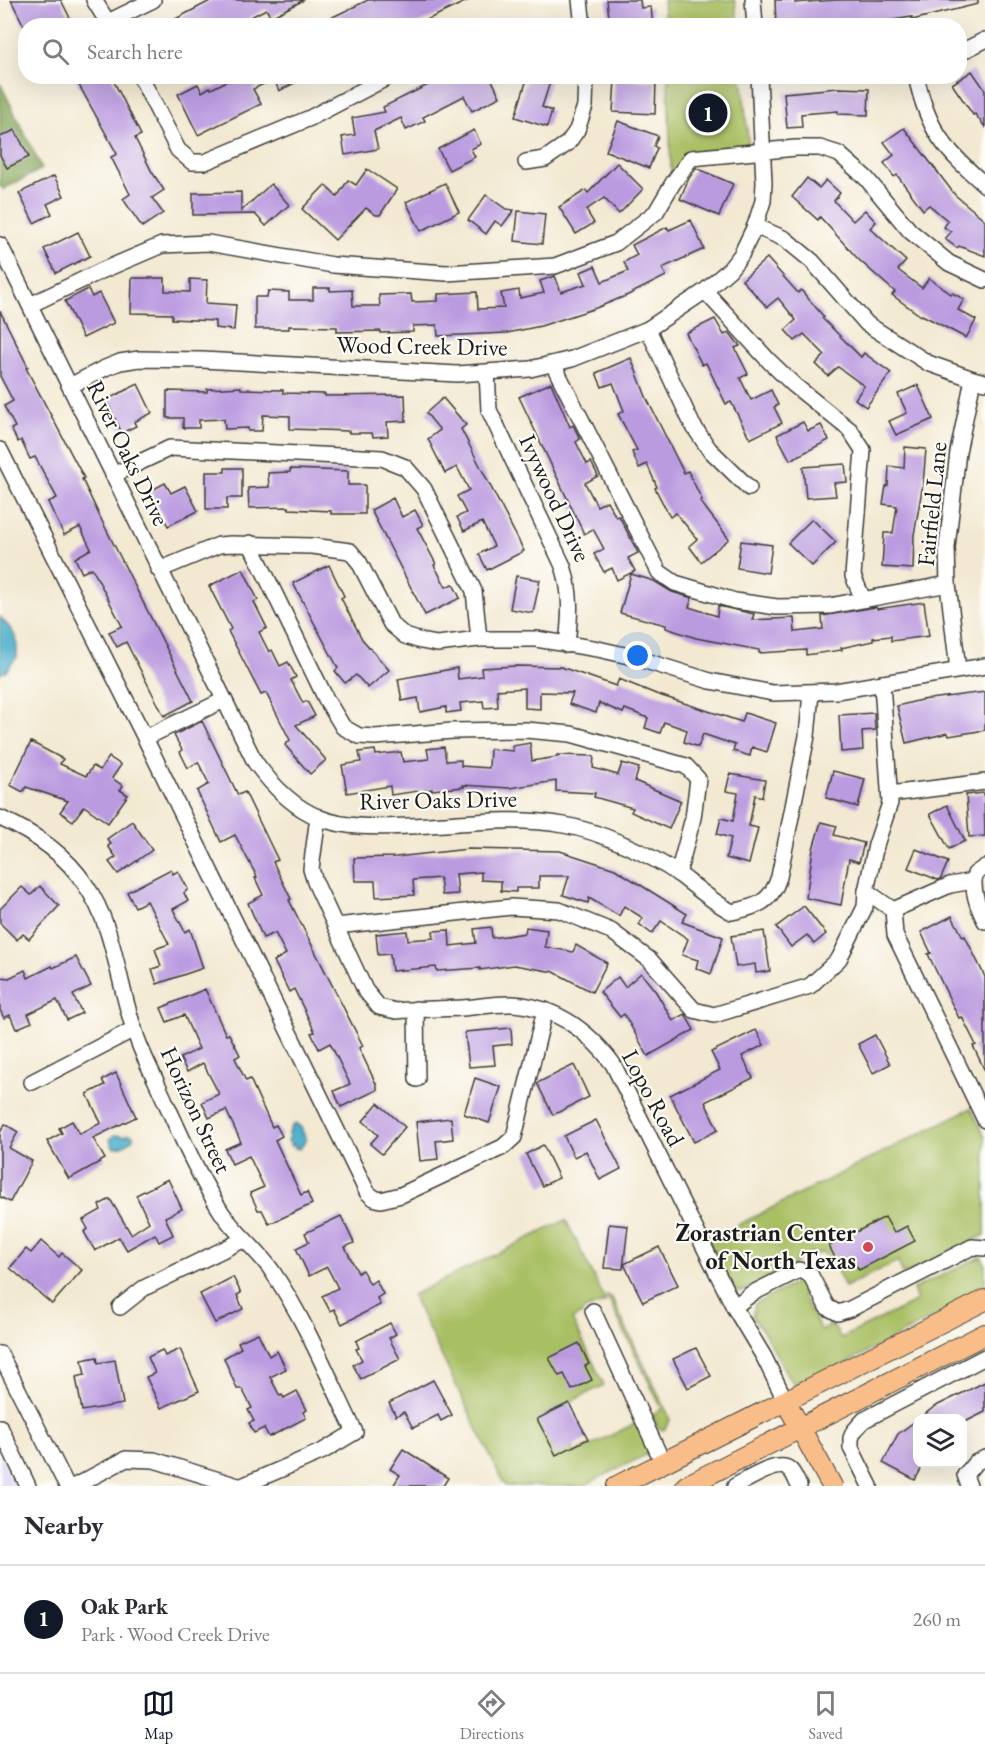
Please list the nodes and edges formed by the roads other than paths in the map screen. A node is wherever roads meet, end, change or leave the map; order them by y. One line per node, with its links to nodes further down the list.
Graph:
1 (94, 0): 5 (street)
2 (153, 0): 6 (street)
3 (580, 0): 7 (street)
4 (753, 0): 8 (street)
5 (105, 18)
6 (120, 18)
7 (582, 18)
8 (754, 18)
9 (985, 40): 10 (street)
10 (967, 49)
11 (144, 84): 12 (street)
12 (375, 84)
13 (586, 84): 17 (street)
14 (759, 84): 16 (street, Wood Creek Drive)
15 (918, 84): 18 (street)
16 (761, 151): 19 (street, Wood Creek Drive); 21 (street); 23 (street)
17 (526, 162)
18 (985, 185)
19 (755, 226): 22 (street, Wood Creek Drive); 27 (street)
20 (0, 245): 23 (street, River Oaks Drive)
21 (985, 279)
22 (705, 291): 24 (street, Wood Creek Drive); 35 (street)
23 (30, 305): 28 (street, River Oaks Drive)
24 (648, 329): 25 (street, Wood Creek Drive); 31 (street)
25 (553, 364): 26 (street, Wood Creek Drive); 35 (street)
26 (487, 373): 28 (street, Wood Creek Drive); 37 (street, Ivywood Drive)
27 (979, 380): 34 (street, Fairfield Lane)
28 (70, 386): 30 (street, River Oaks Drive)
29 (0, 450): 43 (street)
30 (113, 475): 33 (street, River Oaks Drive); 36 (street)
31 (749, 488)
32 (250, 543): 33 (street); 36 (street); 48 (street)
33 (159, 570): 42 (street, River Oaks Drive)
34 (948, 584): 35 (street); 39 (street, Fairfield Lane)
35 (863, 599)
36 (479, 639): 37 (street)
37 (567, 645): 41 (street)
38 (985, 666): 39 (street)
39 (958, 670): 40 (street)
40 (882, 683): 41 (street); 45 (street)
41 (812, 693): 48 (street, River Oaks Drive)
42 (224, 700): 43 (street); 46 (street, River Oaks Drive)
43 (144, 738): 55 (street)
44 (985, 782): 45 (street)
45 (890, 794): 50 (street)
46 (318, 817): 48 (street, River Oaks Drive); 53 (street, Lopo Road)
47 (0, 818): 56 (street, Horizon Street)
48 (678, 874)
49 (978, 874): 51 (street); 52 (street)
50 (866, 891): 51 (street); 53 (street)
51 (893, 910): 59 (street)
52 (985, 921)
53 (336, 926): 54 (street, Lopo Road)
54 (416, 1009): 55 (street, Lopo Road); 57 (street)
55 (545, 1010): 64 (street, Lopo Road)
56 (134, 1029): 58 (street); 60 (street, Horizon Street)
57 (417, 1079)
58 (33, 1082)
59 (985, 1120)
60 (243, 1240): 63 (street); 79 (street, Horizon Street)
61 (985, 1248): 64 (street)
62 (985, 1300): 69 (main road)
63 (120, 1307)
64 (734, 1307): 69 (street, Lopo Road)
65 (593, 1311): 73 (street)
66 (985, 1334): 71 (main road)
67 (0, 1354): 76 (street)
68 (985, 1357): 85 (street)
69 (786, 1402): 71 (main road); 73 (main road)
70 (0, 1426): 75 (street)
71 (801, 1428): 81 (main road); 84 (main road)
72 (985, 1458): 74 (street)
73 (663, 1463): 80 (main road)
74 (967, 1481)
75 (28, 1486)
76 (67, 1486)
77 (75, 1486): 78 (street)
78 (238, 1486)
79 (242, 1486)
80 (617, 1486)
81 (686, 1486)
82 (735, 1486): 83 (street)
83 (799, 1486)
84 (832, 1486)
85 (870, 1486)

